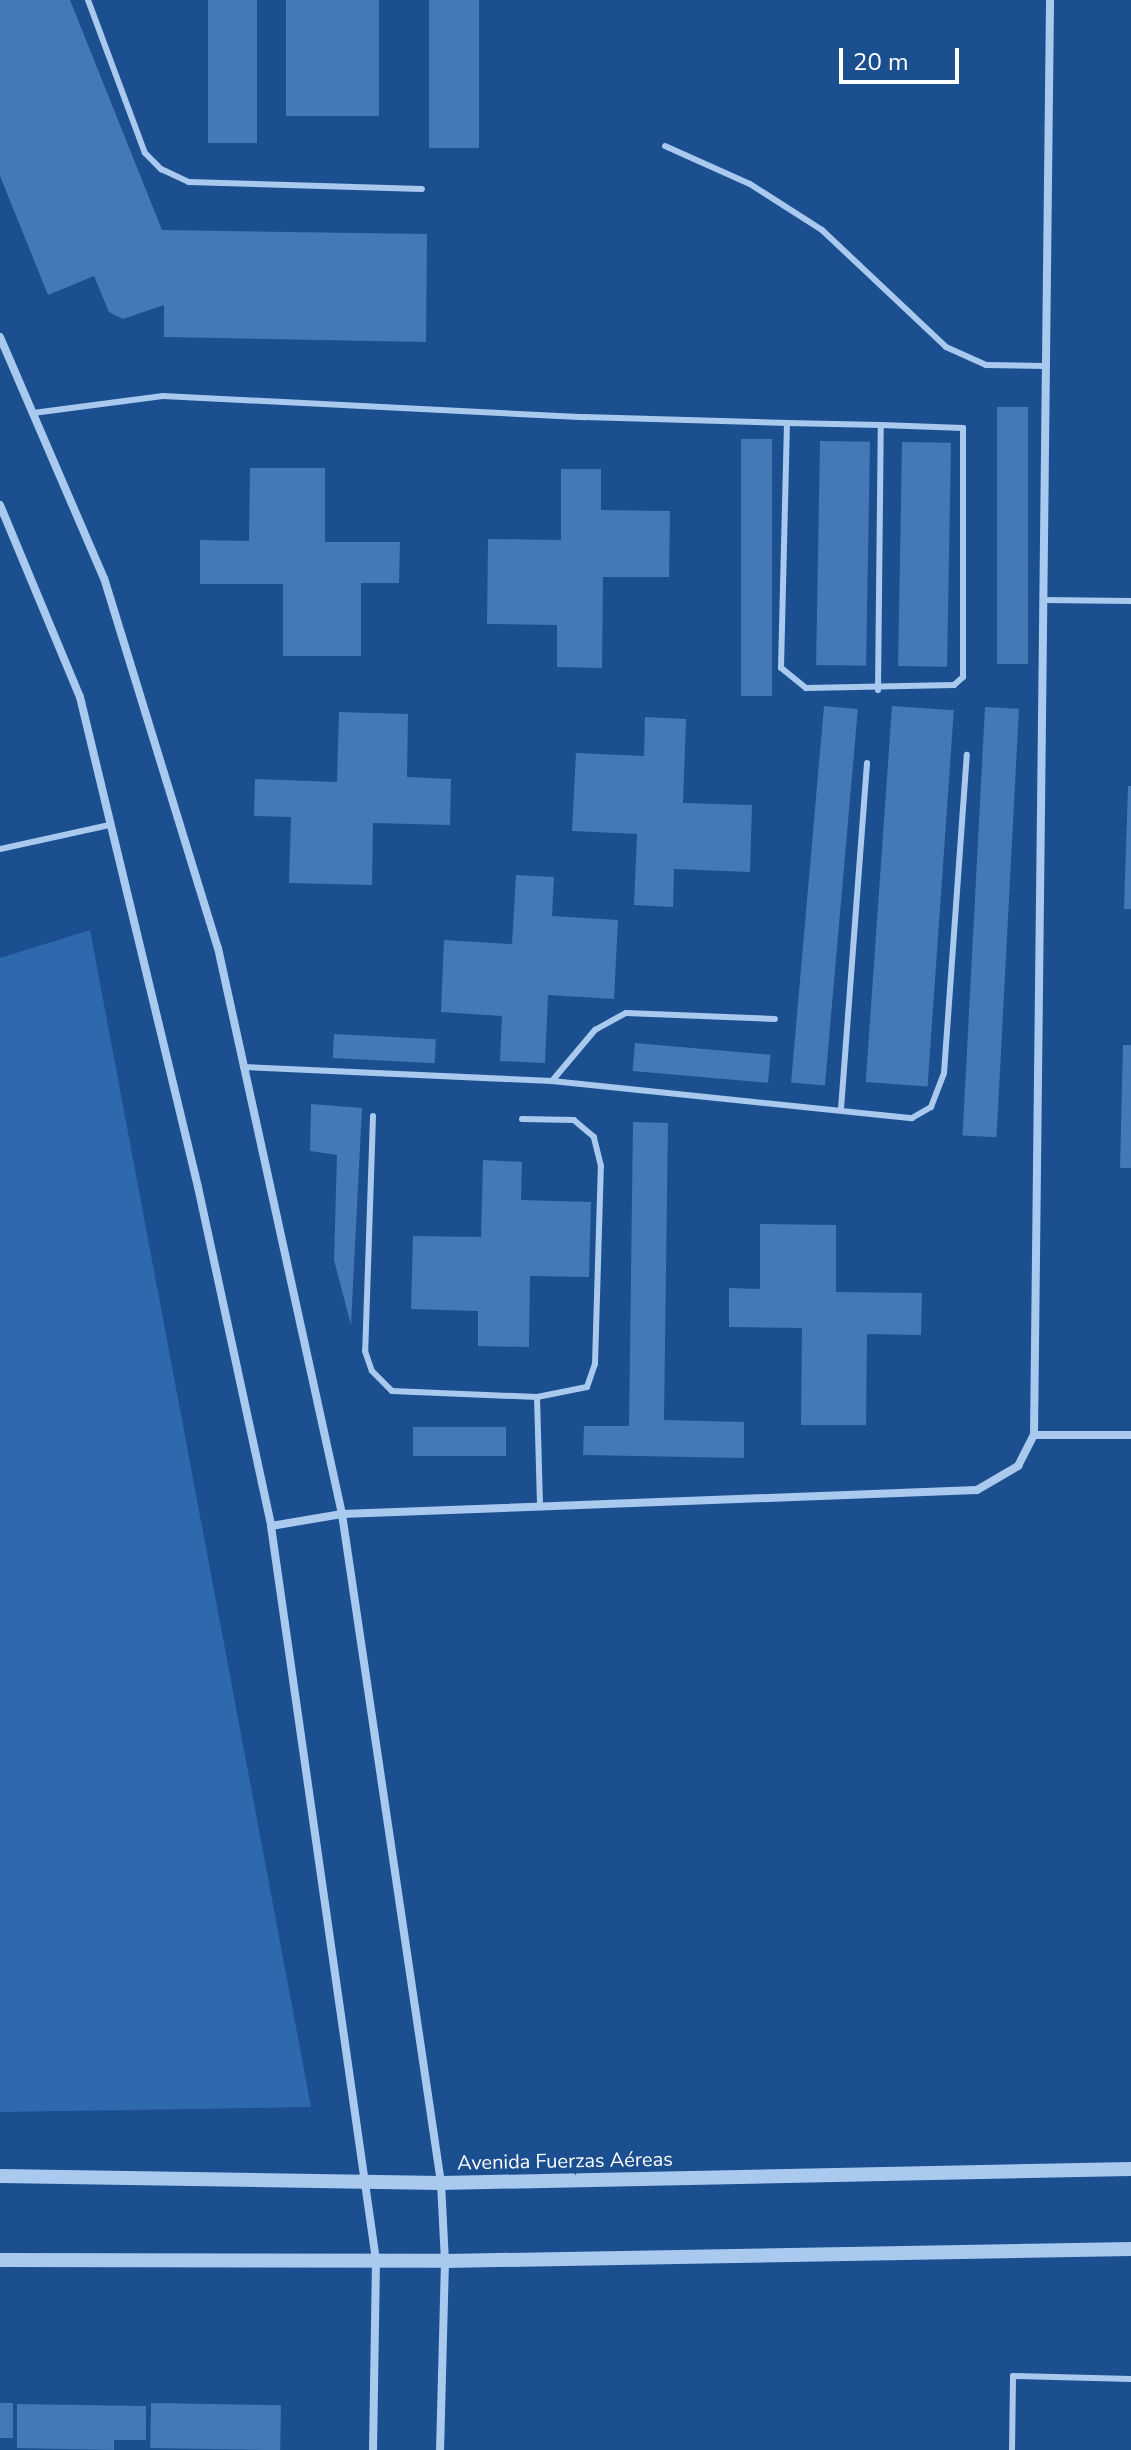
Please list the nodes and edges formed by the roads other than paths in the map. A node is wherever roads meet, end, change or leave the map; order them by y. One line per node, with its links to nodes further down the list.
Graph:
1 (88, 0): 4 (lane)
2 (1050, 0): 6 (street)
3 (665, 146): 6 (lane)
4 (422, 189)
5 (0, 337): 7 (street)
6 (1045, 366): 11 (street)
7 (33, 413): 8 (lane); 19 (street)
8 (787, 423): 9 (lane); 13 (lane)
9 (881, 425): 13 (lane); 13 (lane)
10 (0, 505): 16 (street)
11 (1043, 600): 12 (lane); 25 (street)
12 (1131, 601)
13 (878, 690)
14 (967, 755): 21 (lane)
15 (867, 763): 21 (lane)
16 (109, 825): 17 (lane); 29 (street)
17 (0, 849)
18 (775, 1019): 20 (lane)
19 (243, 1067): 20 (lane); 28 (street)
20 (552, 1081): 21 (lane)
21 (841, 1109)
22 (373, 1116): 24 (lane)
23 (522, 1119): 24 (lane)
24 (537, 1397): 27 (lane)
25 (1034, 1435): 26 (street); 27 (street)
26 (1131, 1435)
27 (540, 1506): 28 (street)
28 (342, 1514): 29 (street); 33 (street)
29 (271, 1526): 32 (street)
30 (1131, 2169): 33 (street, Avenida Fuerzas Aéreas)
31 (0, 2176): 32 (street, Avenida Fuerzas Aéreas)
32 (367, 2179): 33 (street, Avenida Fuerzas Aéreas); 36 (street)
33 (441, 2183): 37 (street)
34 (1131, 2249): 37 (street)
35 (0, 2260): 36 (street)
36 (376, 2260): 37 (street); 39 (street)
37 (445, 2261): 40 (street)
38 (1131, 2379): 41 (lane)
39 (373, 2450)
40 (440, 2450)
41 (1012, 2450)

